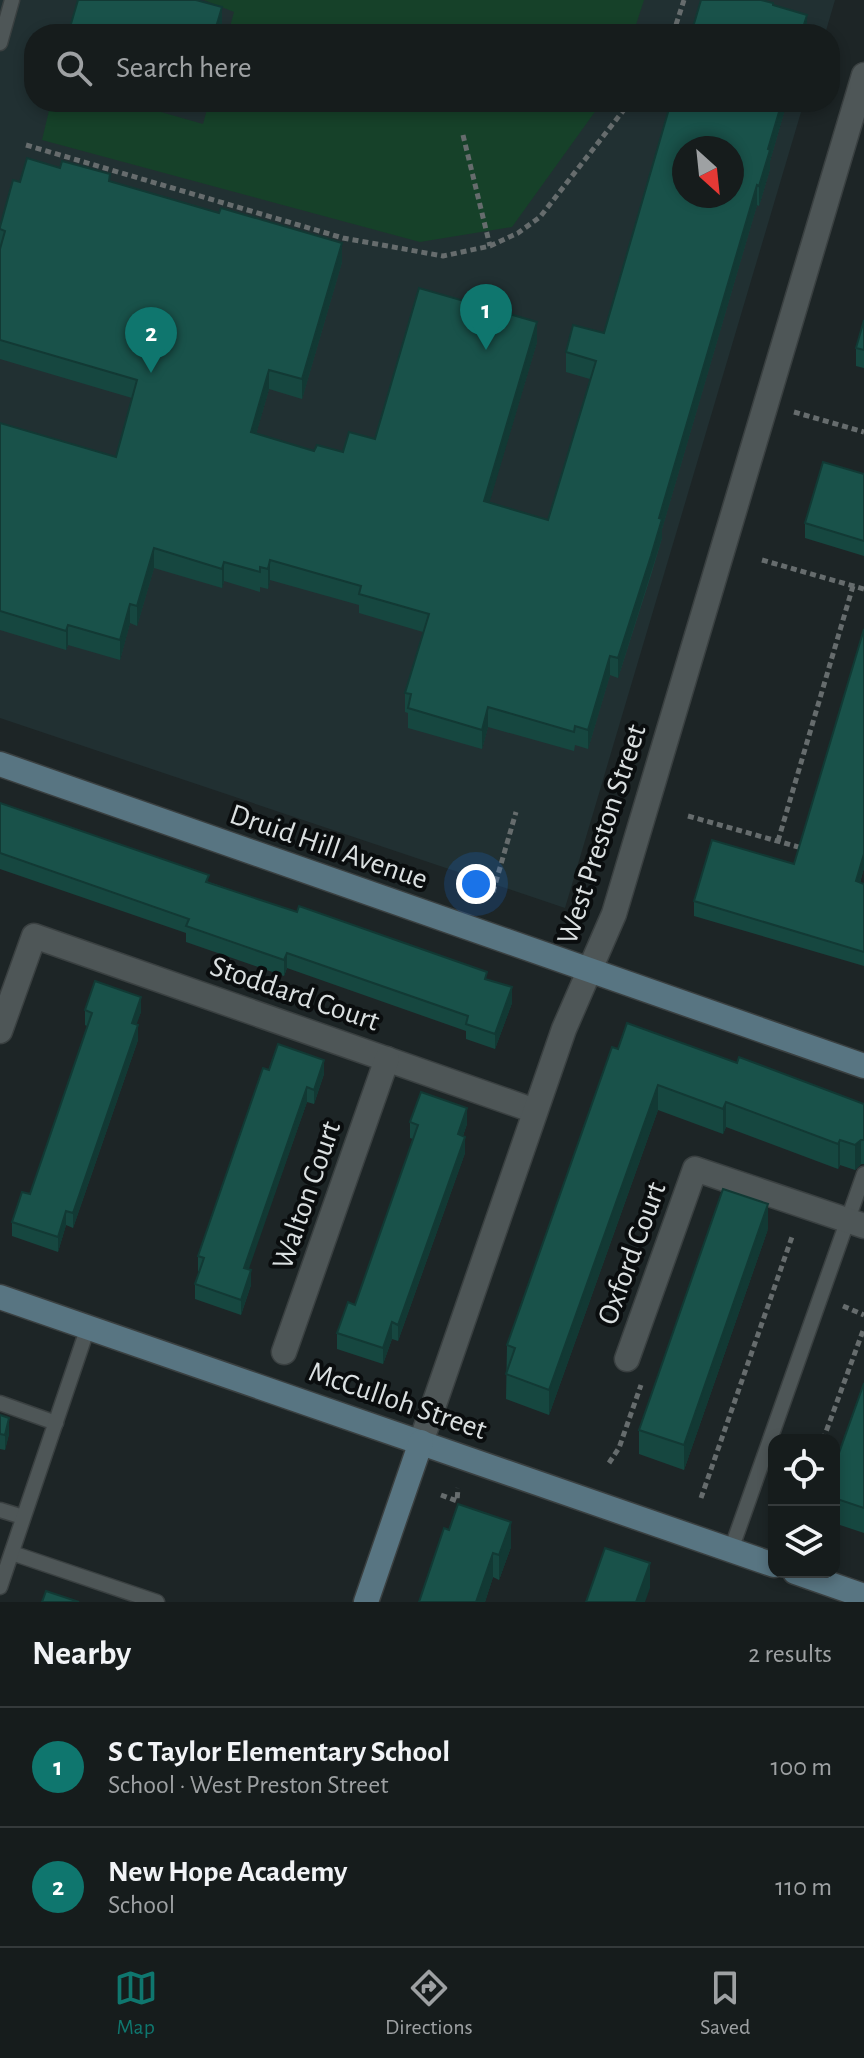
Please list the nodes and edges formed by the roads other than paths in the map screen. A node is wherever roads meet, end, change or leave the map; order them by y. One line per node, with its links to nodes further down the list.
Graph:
1 (12, 0): 2 (lane)
2 (0, 43)
3 (864, 75): 5 (street, West Preston Street)
4 (0, 764): 5 (main road, Druid Hill Avenue)
5 (589, 972): 8 (main road, Druid Hill Avenue); 9 (street, West Preston Street)
6 (0, 1031): 7 (street, Stoddard Court)
7 (387, 1059): 9 (street, Stoddard Court); 14 (street, Walton Court)
8 (864, 1066)
9 (535, 1111): 18 (street, West Preston Street)
10 (864, 1174): 11 (lane)
11 (856, 1224): 15 (street, Oxford Court); 21 (lane)
12 (0, 1297): 13 (main road, McCulloh Street)
13 (88, 1327): 17 (lane); 18 (main road, McCulloh Street)
14 (284, 1352)
15 (636, 1367)
16 (0, 1403): 17 (lane)
17 (56, 1423): 20 (lane)
18 (421, 1442): 21 (main road, McCulloh Street); 28 (main road, West Preston Street)
19 (0, 1510): 20 (lane)
20 (23, 1517): 22 (lane)
21 (731, 1550): 23 (main road, McCulloh Street)
22 (12, 1553): 25 (lane); 27 (lane)
23 (768, 1563)
24 (812, 1578): 26 (main road)
25 (0, 1587)
26 (864, 1596)
27 (157, 1602)
28 (366, 1602)

